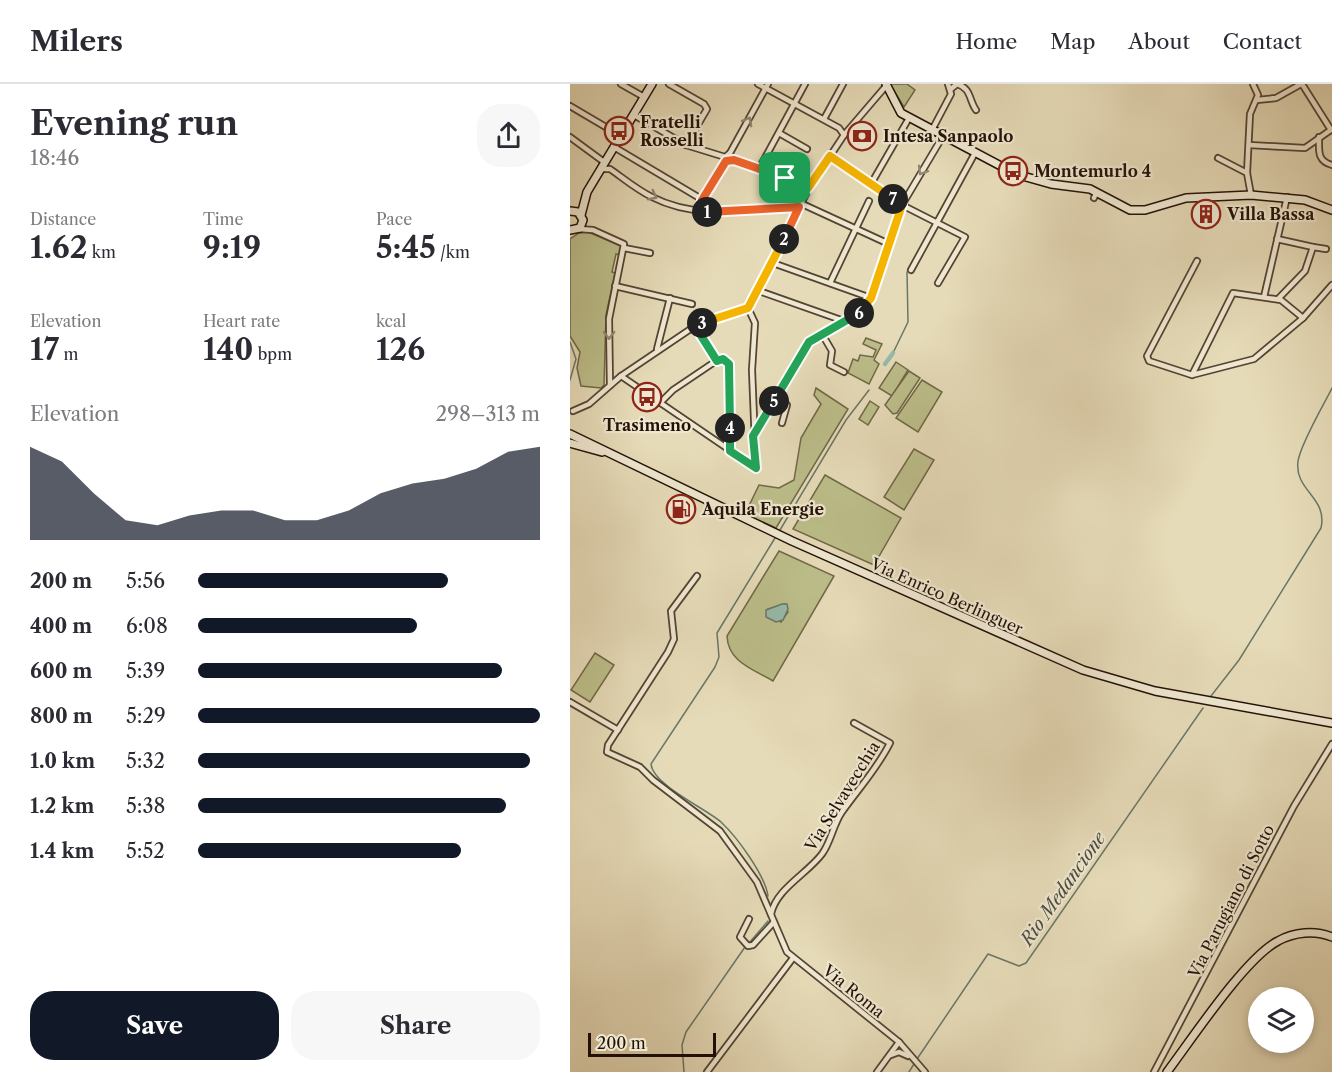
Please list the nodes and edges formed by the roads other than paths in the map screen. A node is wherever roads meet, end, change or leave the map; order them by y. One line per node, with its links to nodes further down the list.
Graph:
1 (621, 84): 12 (street)
2 (652, 84): 12 (street)
3 (669, 84): 28 (street)
4 (758, 84): 10 (street)
5 (805, 84): 14 (street)
6 (843, 84): 19 (street)
7 (1253, 84): 13 (street)
8 (1302, 84): 13 (street); 20 (street)
9 (886, 85): 18 (street); 23 (street)
10 (767, 86): 14 (street); 32 (street, one-way to 10)
11 (949, 87): 16 (street); 21 (street)
12 (644, 97): 17 (street)
13 (1257, 100): 29 (street)
14 (794, 104): 19 (street); 22 (street)
15 (570, 106): 24 (street)
16 (976, 110)
17 (634, 115): 24 (street); 28 (street)
18 (909, 118): 21 (street); 43 (street)
19 (824, 119): 23 (street)
20 (1332, 129): 27 (street)
21 (932, 130): 25 (street)
22 (779, 133): 31 (street); 41 (street)
23 (844, 135): 35 (street)
24 (621, 136): 30 (street)
25 (943, 136): 33 (street); 51 (street, one-way to 51)
26 (570, 137): 38 (street)
27 (1320, 137): 29 (street); 40 (street)
28 (686, 145): 34 (street)
29 (1249, 145): 42 (street)
30 (614, 147): 38 (street); 48 (street)
31 (807, 149)
32 (730, 153): 34 (street); 37 (street)
33 (975, 153): 45 (street); 56 (street)
34 (717, 156): 39 (street)
35 (830, 156): 43 (street); 44 (street)
36 (1218, 158): 42 (street)
37 (734, 160): 39 (street); 41 (street)
38 (603, 165): 47 (street); 54 (street, one-way to 54)
39 (723, 165): 48 (street)
40 (1332, 165)
41 (759, 169): 44 (street)
42 (1247, 173): 45 (street)
43 (870, 184): 51 (street)
44 (808, 188): 50 (street)
45 (1251, 195): 46 (street)
46 (1287, 197): 52 (street); 60 (street)
47 (584, 199): 53 (street); 55 (street)
48 (702, 200): 54 (street)
49 (869, 201): 57 (street)
50 (799, 205): 54 (street); 57 (street); 67 (street)
51 (902, 205): 56 (street); 61 (street)
52 (1332, 210)
53 (571, 211): 55 (street)
54 (699, 211)
55 (582, 218): 58 (street); 59 (street)
56 (937, 222): 68 (street); 70 (street)
57 (856, 228): 61 (street); 69 (street)
58 (593, 230): 59 (street); 63 (street)
59 (573, 231)
60 (1277, 239): 62 (street); 74 (street)
61 (889, 244): 76 (street)
62 (1313, 247): 64 (street); 77 (street)
63 (624, 248): 65 (street); 72 (street)
64 (1326, 249)
65 (650, 253)
66 (1197, 261): 87 (street)
67 (770, 262): 69 (street); 73 (street)
68 (910, 270)
69 (830, 283): 76 (street)
70 (938, 283)
71 (1332, 285): 80 (street)
72 (615, 286): 75 (street); 89 (street, one-way to 89)
73 (756, 290): 79 (street); 81 (street)
74 (1264, 297): 77 (street); 87 (street)
75 (670, 298): 78 (street); 84 (street)
76 (871, 298): 81 (street)
77 (1278, 300): 80 (street)
78 (692, 304)
79 (748, 308): 82 (street); 95 (street)
80 (1304, 318): 87 (street)
81 (844, 321): 83 (street)
82 (695, 326): 84 (street); 85 (street)
83 (822, 334): 86 (street); 90 (street)
84 (657, 349): 88 (street)
85 (717, 361): 91 (street); 97 (street)
86 (844, 372)
87 (1192, 375)
88 (621, 376): 89 (street); 91 (street)
89 (610, 385): 92 (street)
90 (778, 395): 93 (street); 95 (street)
91 (660, 403): 97 (street)
92 (573, 411)
93 (782, 423)
94 (570, 434): 98 (street, Via Enrico Berlinguer)
95 (753, 436): 97 (street)
96 (570, 443): 98 (street)
97 (730, 451)
98 (608, 453): 102 (street, Via Enrico Berlinguer)
99 (697, 576): 103 (street)
100 (570, 702): 103 (street)
101 (854, 723): 105 (street, Via Selvavecchia)
102 (1332, 723)
103 (618, 730): 105 (street, Via Roma)
104 (1332, 744): 116 (street, Via Parugiano di Sotto)
105 (770, 917): 107 (street, Via Roma)
106 (749, 919): 107 (street)
107 (773, 923): 109 (street, Via Roma)
108 (1332, 937): 117 (street)
109 (793, 957): 110 (street, Via Roma); 113 (street)
110 (899, 1042): 111 (street); 112 (street, Via Roma)
111 (888, 1056): 112 (street); 114 (street)
112 (912, 1059): 115 (street, Via Roma)
113 (707, 1072)
114 (877, 1072)
115 (925, 1072)
116 (1154, 1072)
117 (1167, 1072)

